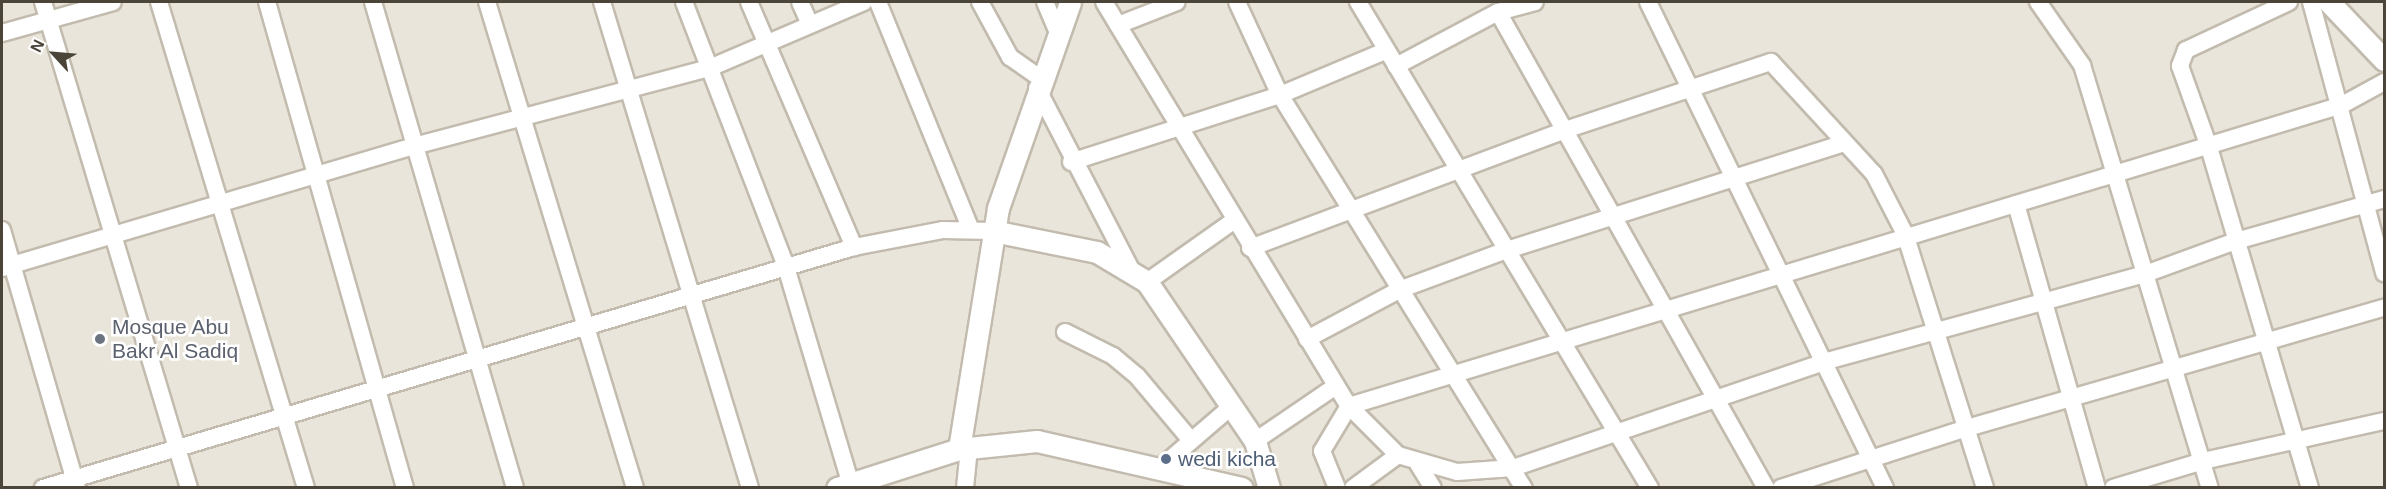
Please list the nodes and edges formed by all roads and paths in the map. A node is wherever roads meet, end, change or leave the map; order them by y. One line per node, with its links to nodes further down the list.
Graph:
1 (43, 2): 27 (street)
2 (113, 2): 27 (street)
3 (159, 2): 55 (street)
4 (267, 2): 52 (street)
5 (373, 2): 48 (street)
6 (487, 2): 43 (street)
7 (602, 2): 40 (street)
8 (684, 2): 36 (street)
9 (749, 2): 32 (street)
10 (800, 2): 28 (street)
11 (864, 2): 28 (street)
12 (878, 2): 61 (street)
13 (980, 2): 38 (street)
14 (1045, 2): 31 (street)
15 (1070, 2): 31 (street)
16 (1104, 2): 29 (street)
17 (1177, 2): 29 (street)
18 (1237, 2): 41 (street)
19 (1358, 2): 33 (street)
20 (1535, 2): 26 (street)
21 (1648, 2): 39 (street)
22 (2038, 2): 51 (street)
23 (2289, 2): 47 (street)
24 (2312, 2): 42 (street)
25 (2329, 2): 34 (street)
26 (1498, 12): 35 (street); 45 (street)
27 (49, 21): 30 (street); 64 (street)
28 (809, 22): 32 (street)
29 (1118, 25): 44 (street)
30 (2, 33)
31 (1058, 33): 38 (street)
32 (767, 42): 36 (street); 67 (street)
33 (1385, 51): 35 (street); 41 (street)
34 (2385, 60)
35 (1396, 66): 50 (street)
36 (712, 67): 40 (street); 71 (street)
37 (2385, 82): 42 (street)
38 (1038, 83): 49 (street); 63 (street)
39 (1688, 88): 45 (street); 46 (street); 53 (street)
40 (628, 90): 43 (street); 77 (street)
41 (1280, 94): 44 (street); 58 (street)
42 (2342, 105): 47 (street); 56 (street)
43 (522, 119): 48 (street); 81 (street)
44 (1183, 128): 49 (street); 60 (street)
45 (1565, 130): 50 (street); 59 (street)
46 (1842, 144): 53 (street); 65 (street)
47 (2208, 144): 51 (street); 66 (street)
48 (414, 146): 52 (street); 87 (street)
49 (1071, 162): 75 (street)
50 (1455, 170): 58 (street); 69 (street)
51 (2118, 170): 57 (street); 73 (street)
52 (319, 174): 55 (street); 92 (street)
53 (1732, 180): 59 (street); 72 (street)
54 (2385, 199): 56 (street)
55 (220, 202): 64 (street); 97 (street)
56 (2367, 202): 66 (street); 74 (street)
57 (2016, 204): 65 (street); 78 (street)
58 (1349, 208): 68 (street); 76 (street)
59 (1614, 217): 69 (street); 79 (street)
60 (1233, 221): 68 (street); 75 (street)
61 (970, 228): 63 (street); 67 (street)
62 (2, 230): 70 (street)
63 (993, 231): 75 (street); 105 (street)
64 (116, 232): 70 (street); 104 (street)
65 (1905, 234): 72 (street); 83 (street)
66 (2236, 241): 73 (street); 86 (street)
67 (854, 247): 71 (street)
68 (1250, 248): 84 (street)
69 (1504, 251): 76 (street); 85 (street)
70 (7, 266): 112 (street)
71 (786, 267): 77 (street); 113 (street)
72 (1782, 272): 79 (street); 88 (street)
73 (2148, 273): 78 (street); 89 (street)
74 (2385, 273)
75 (1139, 276): 95 (street)
76 (1399, 290): 84 (street); 90 (street)
77 (692, 298): 81 (street); 121 (street)
78 (2044, 302): 83 (street); 94 (street)
79 (1664, 307): 85 (street); 93 (street)
80 (2385, 308): 86 (street)
81 (586, 330): 87 (street); 120 (street)
82 (1065, 332): 101 (street)
83 (1933, 335): 88 (street); 99 (street)
84 (1307, 339): 91 (street)
85 (1560, 341): 90 (street); 100 (street)
86 (2265, 344): 89 (street); 103 (street)
87 (478, 360): 92 (street); 119 (street)
88 (1827, 361): 93 (street); 107 (street)
89 (2175, 371): 94 (street); 108 (street)
90 (1454, 376): 96 (street); 111 (street)
91 (1336, 386): 96 (street); 102 (street)
92 (378, 387): 97 (street); 118 (street)
93 (1716, 397): 100 (street); 129 (street)
94 (2069, 398): 99 (street); 133 (street)
95 (1232, 406): 101 (street); 102 (street)
96 (1349, 406): 106 (street); 124 (street)
97 (285, 416): 104 (street); 117 (street)
98 (2385, 421): 103 (street)
99 (1966, 428): 107 (street); 132 (street)
100 (1617, 430): 111 (street); 128 (street)
101 (1189, 438): 110 (street)
102 (1255, 441): 123 (street)
103 (2298, 443): 108 (street); 136 (street)
104 (178, 448): 112 (street); 116 (street)
105 (964, 448): 110 (street); 113 (street); 122 (street)
106 (1398, 455): 109 (street); 125 (street)
107 (1869, 457): 130 (street); 131 (street)
108 (2203, 461): 134 (street); 135 (street)
109 (1418, 464): 111 (street); 126 (street)
110 (1161, 467): 114 (street)
111 (1513, 468): 127 (street)
112 (76, 483): 115 (street)
113 (847, 486)
114 (1230, 486)
115 (43, 488)
116 (189, 488)
117 (306, 488)
118 (405, 488)
119 (515, 488)
120 (635, 488)
121 (750, 488)
122 (965, 488)
123 (1269, 488)
124 (1336, 488)
125 (1353, 488)
126 (1433, 488)
127 (1524, 488)
128 (1650, 488)
129 (1766, 488)
130 (1781, 488)
131 (1884, 488)
132 (1985, 488)
133 (2097, 488)
134 (2113, 488)
135 (2210, 488)
136 (2310, 488)

